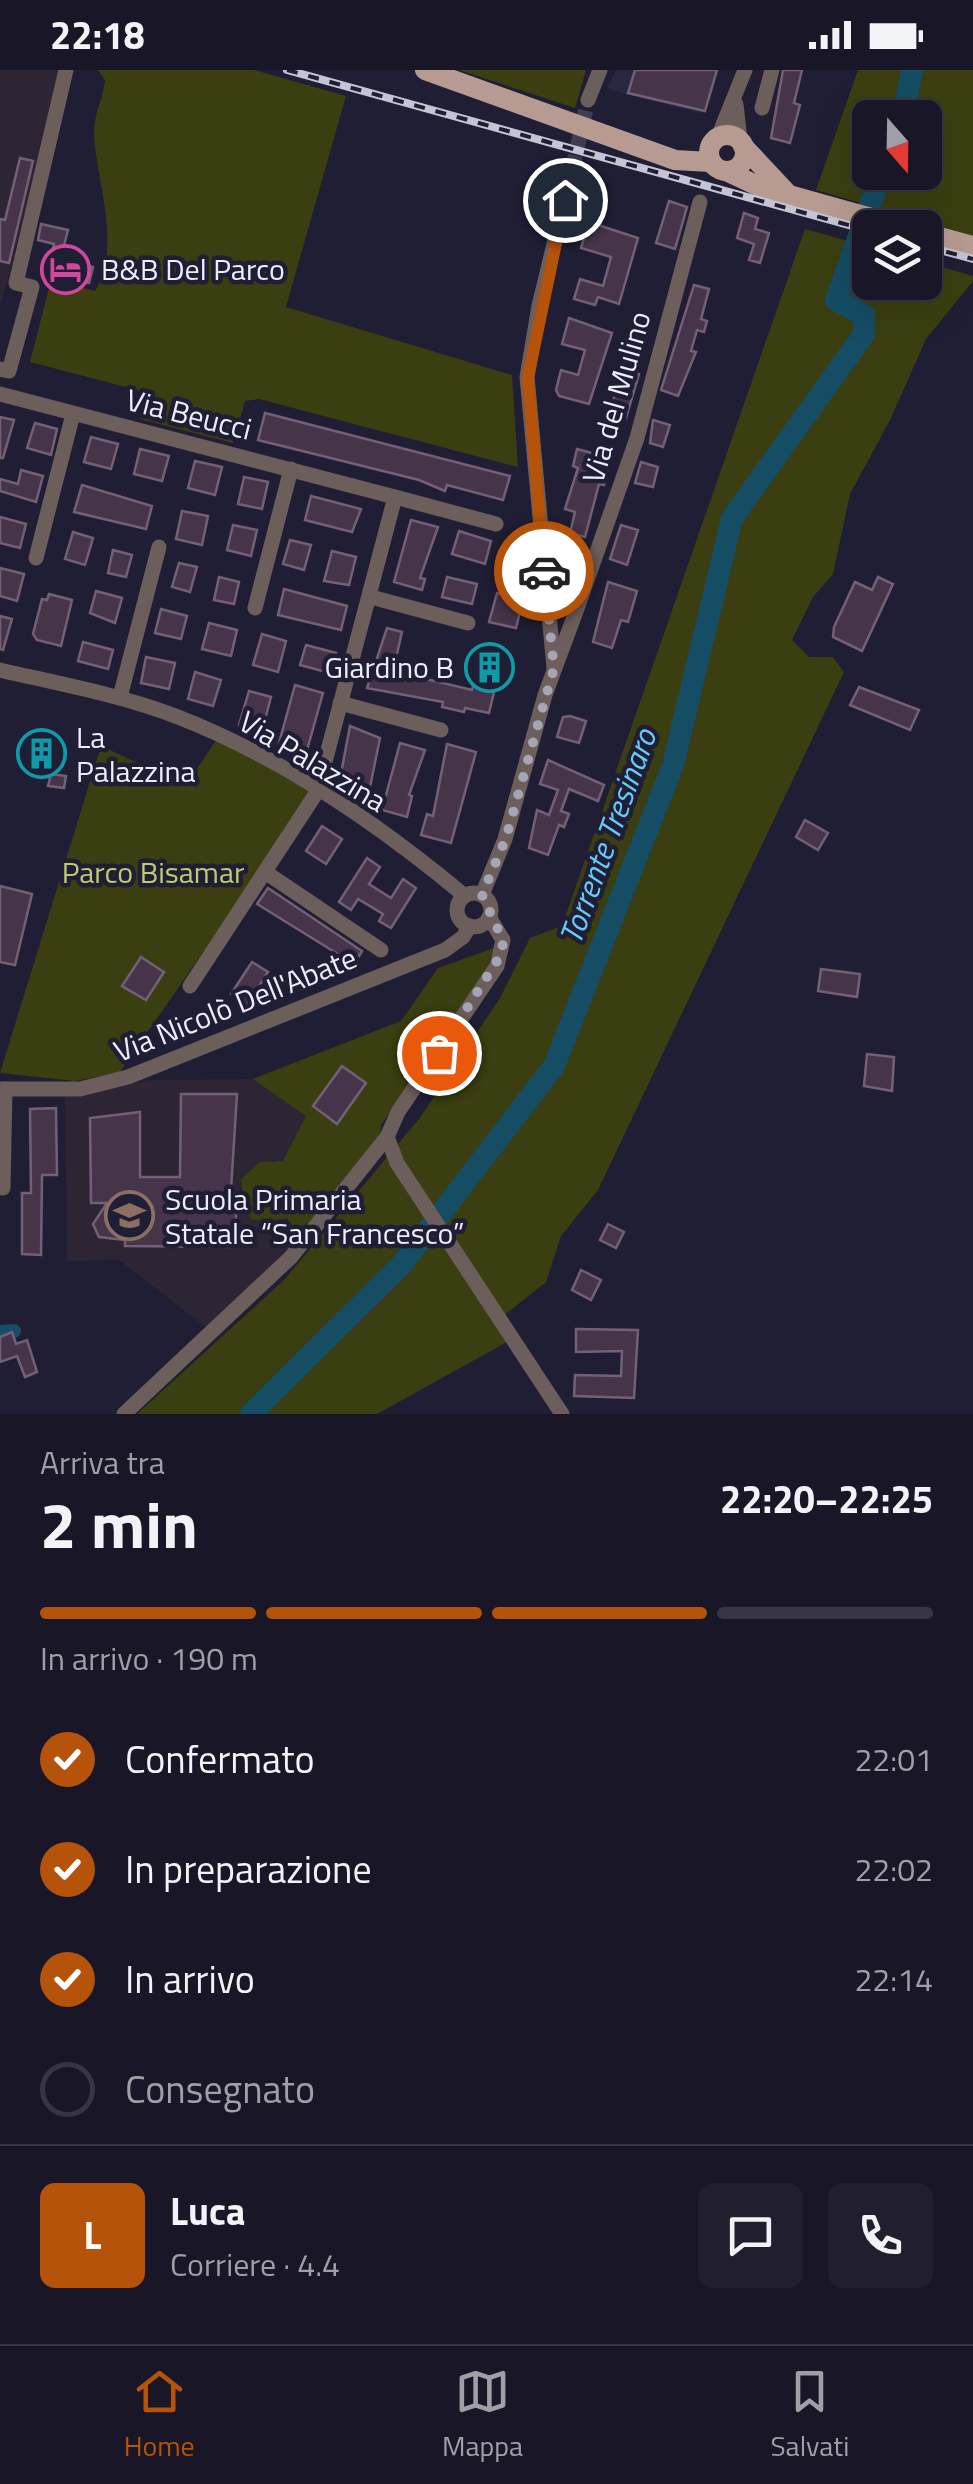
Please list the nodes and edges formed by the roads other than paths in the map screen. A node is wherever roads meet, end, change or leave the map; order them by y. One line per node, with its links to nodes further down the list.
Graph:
1 (66, 70): 17 (street)
2 (425, 70): 10 (main road)
3 (600, 70): 6 (street)
4 (744, 70): 7 (street)
5 (772, 70): 8 (street)
6 (588, 100)
7 (736, 100): 9 (street); 10 (street)
8 (762, 108)
9 (742, 143): 10 (main road); 10 (main road); 12 (main road)
10 (717, 153): 12 (main road)
11 (572, 170): 28 (street)
12 (793, 196): 14 (main road)
13 (700, 202): 26 (street, Via del Mulino)
14 (852, 213)
15 (942, 237): 16 (main road)
16 (973, 246)
17 (0, 369)
18 (0, 394): 19 (street, Via Beucci)
19 (73, 414): 20 (street, Via Beucci); 24 (street)
20 (292, 468): 21 (street, Via Beucci); 27 (street)
21 (396, 497): 22 (street, Via Beucci); 25 (street)
22 (496, 524)
23 (159, 547): 32 (street)
24 (36, 558)
25 (371, 597): 29 (street); 33 (street)
26 (578, 606): 28 (street); 30 (street, Via del Mulino)
27 (255, 608)
28 (548, 609): 30 (street)
29 (468, 623)
30 (554, 668): 37 (street, Via del Mulino)
31 (0, 670): 32 (street, Via Palazzina)
32 (120, 697): 35 (street, Via Palazzina)
33 (340, 704): 34 (street); 35 (street)
34 (441, 730)
35 (317, 792): 36 (street); 38 (street, Via Palazzina)
36 (268, 874): 41 (street); 42 (street)
37 (482, 895): 38 (street); 39 (street)
38 (464, 896): 40 (street)
39 (489, 918): 40 (street); 44 (street)
40 (470, 926): 43 (street, Via Nicolò Dell'Abate)
41 (382, 950)
42 (190, 986)
43 (2, 1089): 45 (street, Via Nicolò Dell'Abate)
44 (386, 1137): 46 (street); 47 (street)
45 (3, 1188)
46 (124, 1414)
47 (562, 1414)

